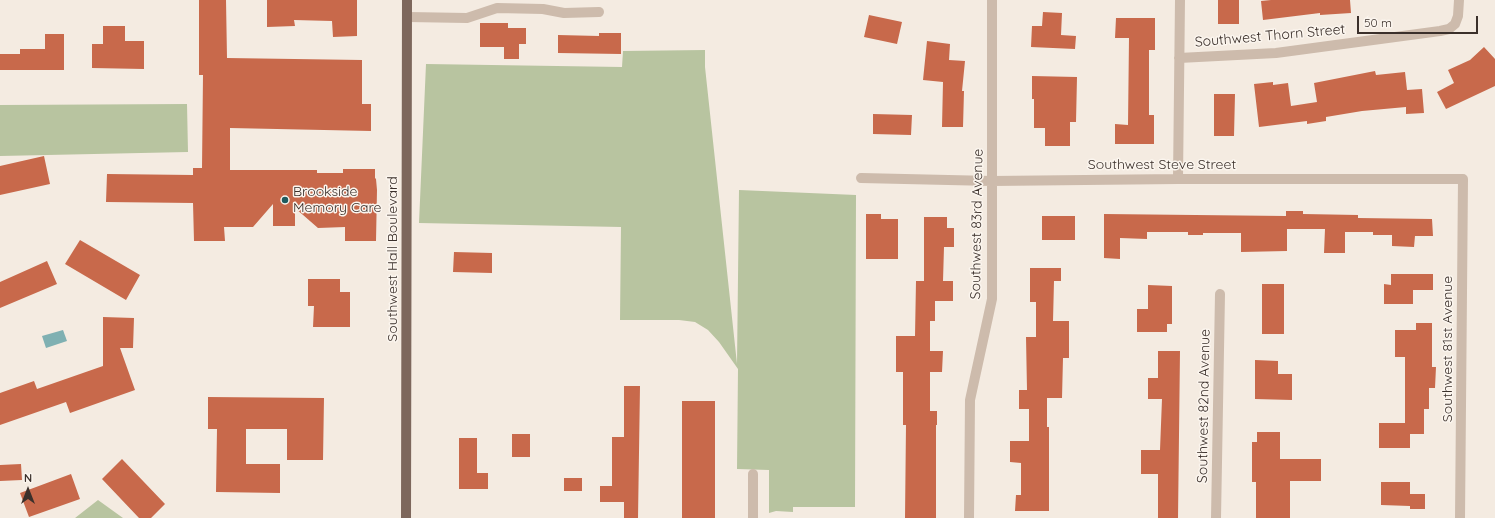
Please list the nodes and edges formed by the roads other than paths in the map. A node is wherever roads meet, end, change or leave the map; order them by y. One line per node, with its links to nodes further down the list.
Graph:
1 (407, 0): 6 (main road, Southwest Hall Boulevard)
2 (992, 0): 11 (street, Southwest 83rd Avenue)
3 (1180, 0): 7 (street)
4 (1459, 0): 7 (street, Southwest Thorn Street)
5 (599, 12): 6 (street)
6 (408, 17): 14 (main road, Southwest Hall Boulevard)
7 (1179, 58): 9 (street)
8 (861, 178): 11 (street, Southwest Steve Street)
9 (1178, 179): 10 (street, Southwest Steve Street); 11 (street, Southwest Steve Street)
10 (1463, 179): 18 (street, Southwest 81st Avenue)
11 (992, 181): 16 (street, Southwest 83rd Avenue)
12 (1220, 294): 17 (street, Southwest 82nd Avenue)
13 (753, 474): 15 (street)
14 (406, 518)
15 (753, 518)
16 (969, 518)
17 (1216, 518)
18 (1460, 518)

